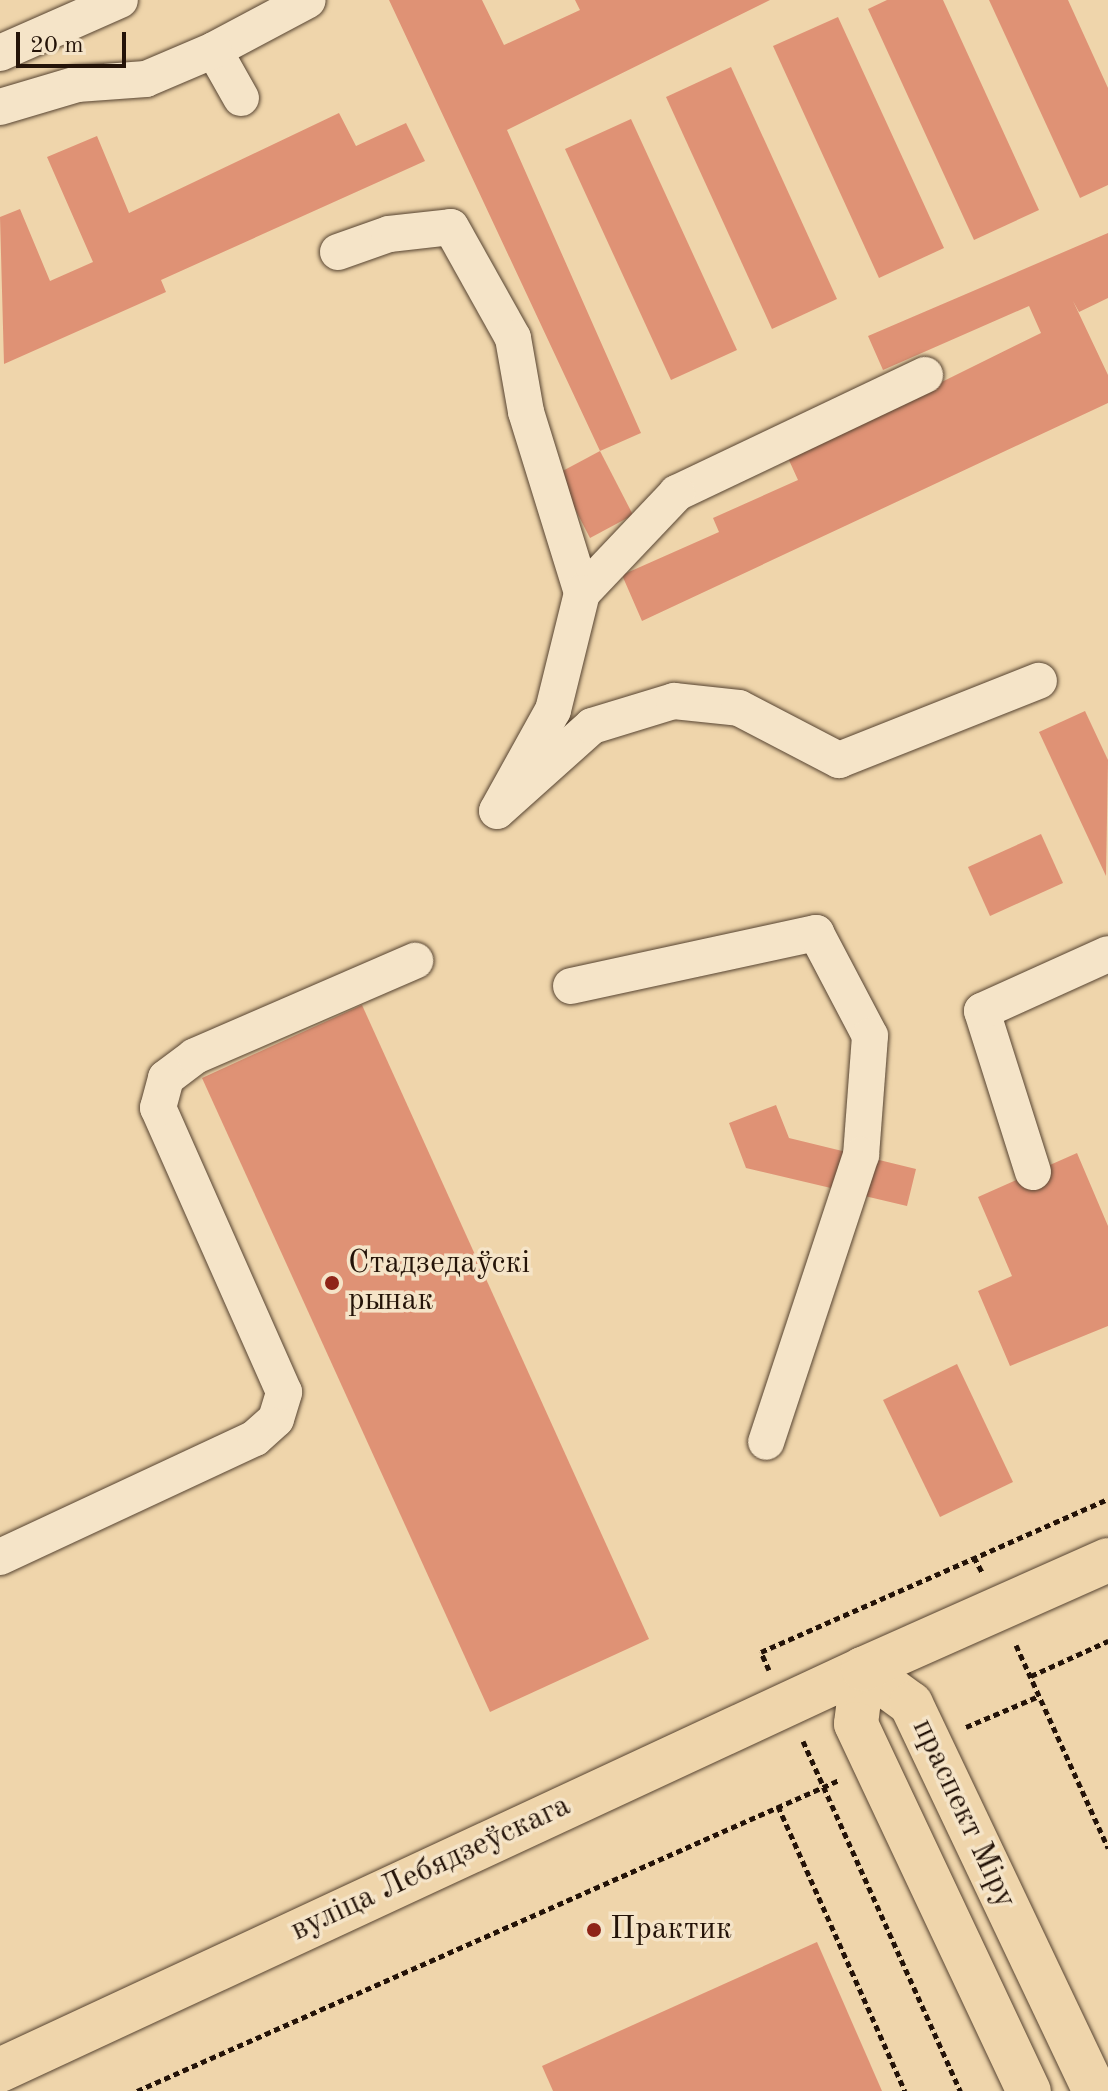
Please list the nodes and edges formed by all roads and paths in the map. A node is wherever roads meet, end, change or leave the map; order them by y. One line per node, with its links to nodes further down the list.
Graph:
1 (120, 0): 4 (lane)
2 (308, 0): 3 (lane)
3 (214, 50): 5 (lane); 6 (lane)
4 (0, 53)
5 (241, 98)
6 (0, 107)
7 (338, 252): 9 (lane)
8 (925, 375): 9 (lane)
9 (582, 593): 10 (lane)
10 (1039, 681)
11 (1108, 954): 14 (lane)
12 (415, 961): 17 (lane)
13 (571, 986): 15 (lane)
14 (1033, 1172)
15 (766, 1442)
16 (1108, 1499): 18 (path)
17 (0, 1557)
18 (974, 1557): 20 (path); 22 (path)
19 (1108, 1560): 20 (main road, вуліца Лебядзеўскага)
20 (1000, 1608): 23 (main road, вуліца Лебядзеўскага); 24 (path)
21 (1108, 1641): 24 (path)
22 (761, 1652)
23 (863, 1669): 27 (main road, вуліца Лебядзеўскага); 31 (main road, праспект Міру); 32 (main road, праспект Міру)
24 (1031, 1676): 26 (path)
25 (824, 1787): 30 (path)
26 (1108, 1848)
27 (0, 2070)
28 (137, 2091): 29 (path)
29 (905, 2091)
30 (960, 2091)
31 (1029, 2091)
32 (1095, 2091)

